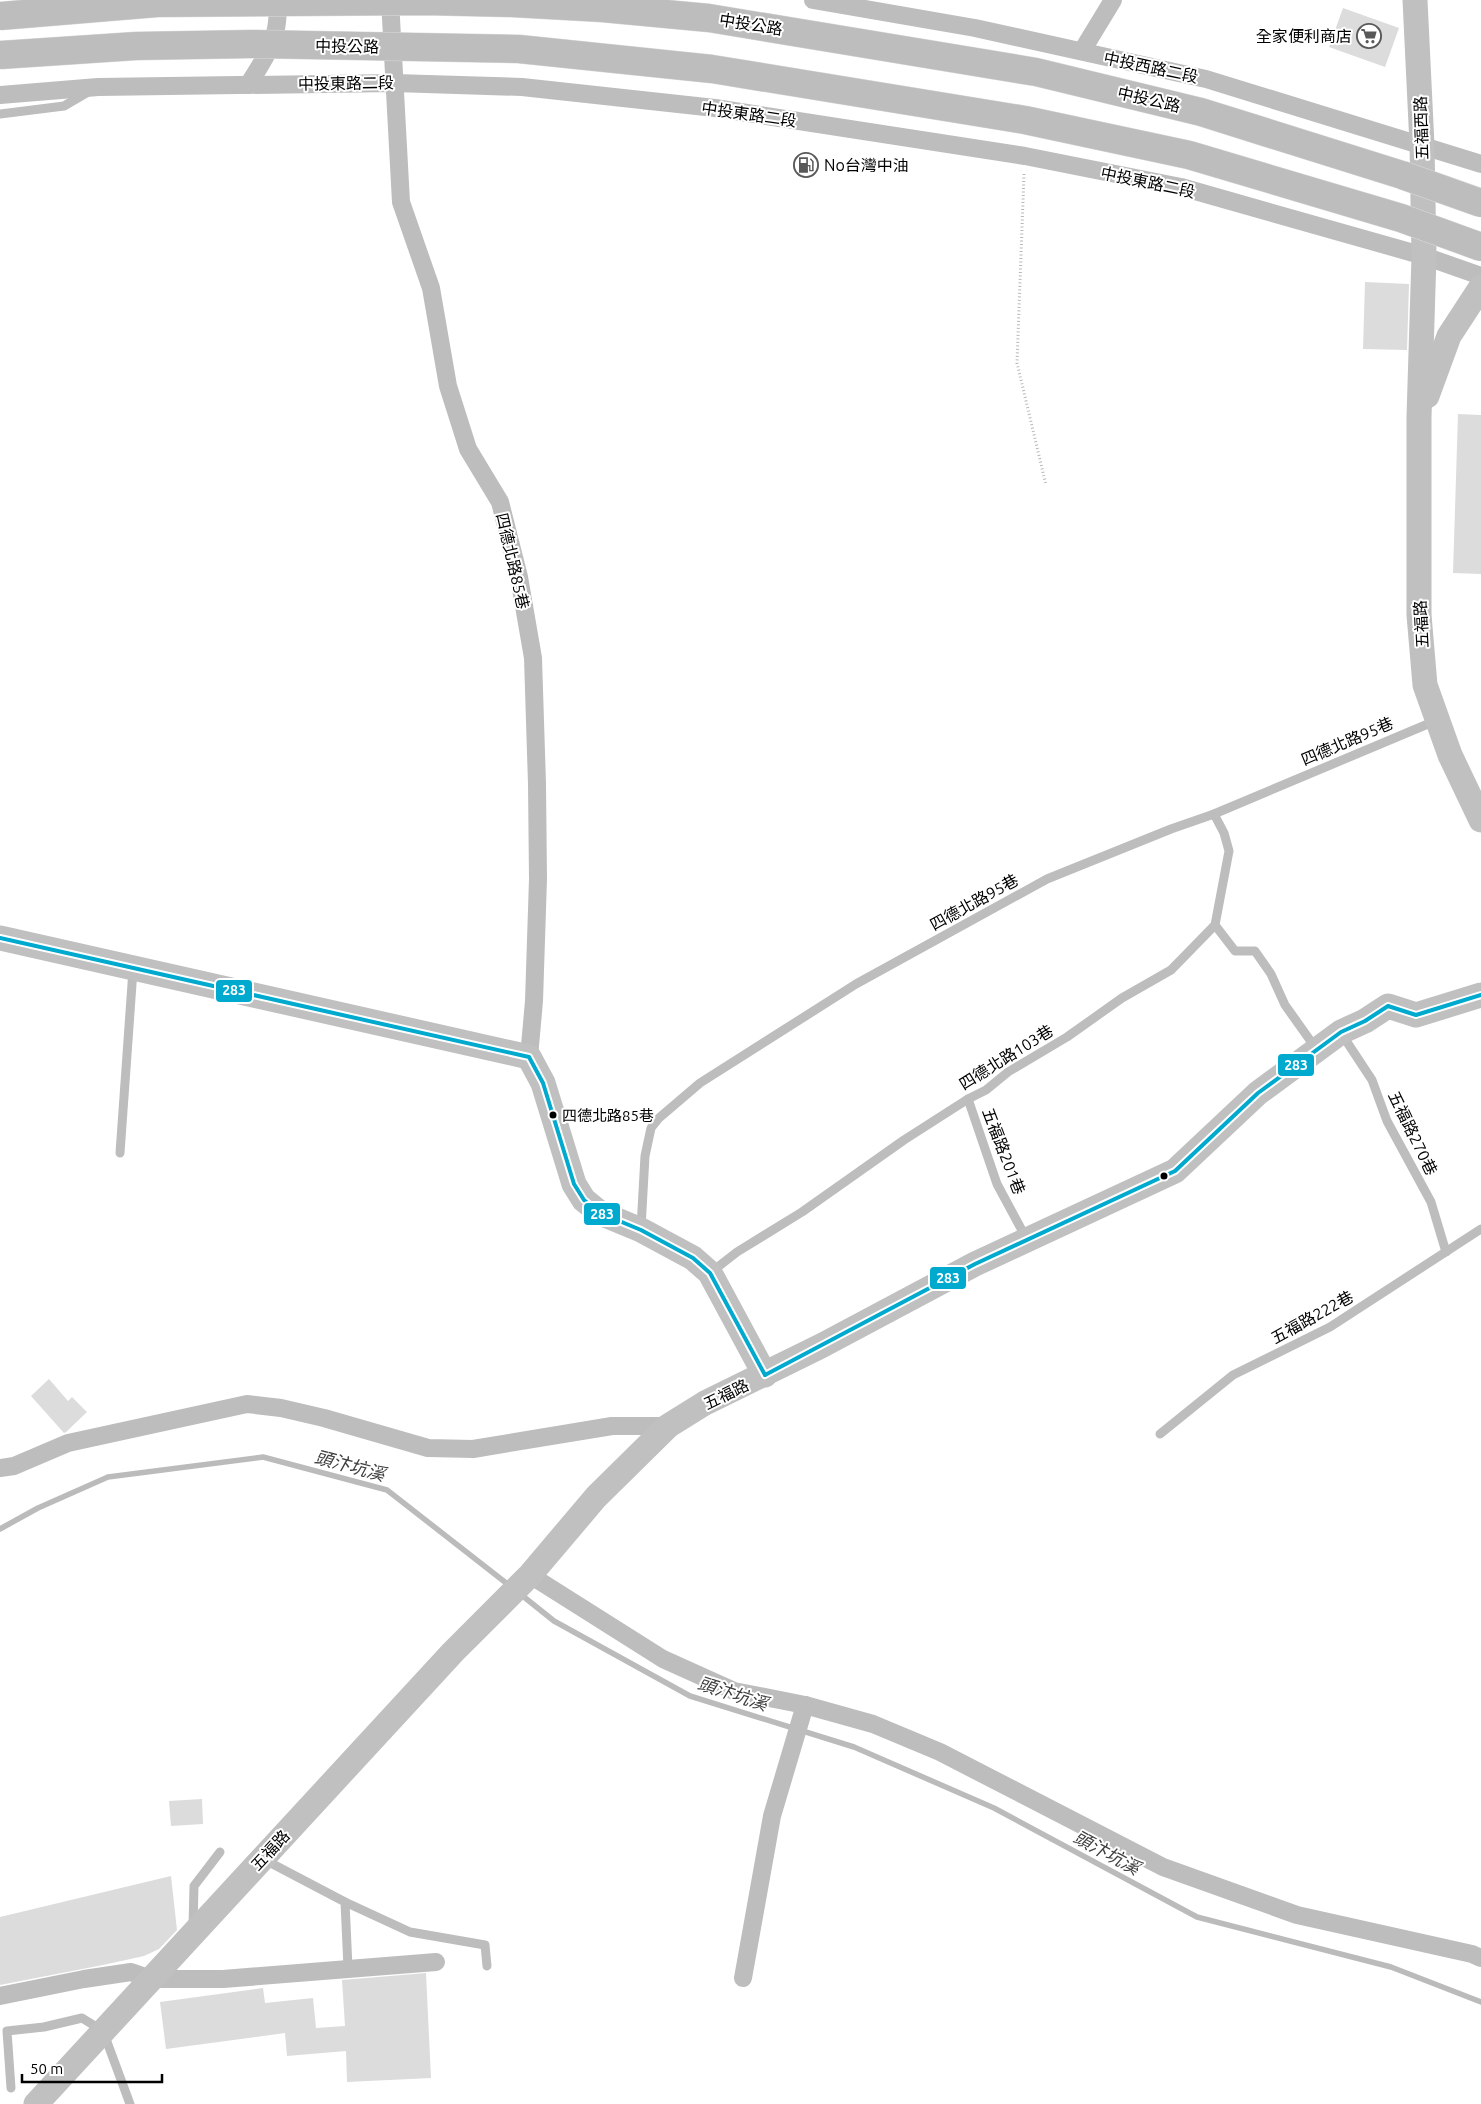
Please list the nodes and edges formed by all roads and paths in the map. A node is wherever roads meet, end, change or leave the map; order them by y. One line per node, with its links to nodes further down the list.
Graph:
1 (277, 0): 10 (street)
2 (390, 0): 9 (street, 四德北路85巷)
3 (813, 0): 7 (street, 中投西路二段)
4 (1113, 0): 7 (street)
5 (1415, 0): 14 (street, 五福西路)
6 (0, 16): 17 (main road, 中投公路, bridge)
7 (1082, 51): 14 (street, 中投西路二段)
8 (0, 55): 18 (main road, 中投公路, bridge)
9 (395, 83): 10 (street, 中投東路二段); 15 (street, 中投東路二段); 33 (street, 四德北路85巷)
10 (248, 85): 11 (street, 中投東路二段)
11 (98, 87): 12 (street, 中投東路二段); 13 (lane)
12 (0, 95)
13 (0, 114)
14 (1422, 145): 16 (street, 中投西路二段); 19 (street, 五福西路)
15 (1025, 156): 19 (street, 中投東路二段); 23 (path)
16 (1481, 164)
17 (1481, 203)
18 (1481, 247)
19 (1424, 256): 20 (street, 中投東路二段); 22 (street, 五福路)
20 (1481, 276)
21 (1481, 287): 22 (street, 五福路)
22 (1419, 417): 24 (street, 五福路)
23 (1046, 485)
24 (1439, 719): 25 (lane, 四德北路95巷); 26 (street, 五福路)
25 (1214, 814): 27 (lane); 37 (lane, 四德北路95巷)
26 (1481, 820)
27 (1215, 925): 32 (lane); 34 (lane, 四德北路103巷)
28 (0, 938): 29 (street)
29 (133, 968): 33 (street); 35 (lane)
30 (1481, 995): 31 (street, 五福路)
31 (1341, 1032): 32 (street, 五福路); 39 (lane, 五福路270巷)
32 (1317, 1050): 38 (street, 五福路)
33 (530, 1057): 37 (street)
34 (968, 1099): 38 (lane, 五福路201巷); 40 (lane, 四德北路103巷)
35 (120, 1153)
36 (1481, 1229): 39 (lane, 五福路222巷)
37 (641, 1230): 40 (street)
38 (1026, 1238): 41 (street, 五福路)
39 (1446, 1252): 43 (lane, 五福路222巷)
40 (710, 1273): 41 (street)
41 (765, 1375): 42 (street, 五福路)
42 (668, 1426): 44 (street); 45 (street, 五福路)
43 (1160, 1434)
44 (0, 1468)
45 (530, 1575): 46 (street); 48 (street, 五福路)
46 (805, 1705): 51 (street); 55 (street)
47 (220, 1852): 50 (lane)
48 (262, 1859): 49 (lane); 50 (street, 五福路)
49 (346, 1902): 53 (lane); 54 (lane)
50 (192, 1934): 56 (street, 五福路)
51 (1481, 1958)
52 (436, 1962): 54 (street)
53 (487, 1966)
54 (348, 1968): 56 (street)
55 (743, 1978)
56 (151, 1979): 57 (street); 58 (street, 五福路)
57 (0, 1996)
58 (103, 2031): 59 (lane); 60 (street, 五福路); 61 (lane)
59 (11, 2088)
60 (36, 2104)
61 (130, 2104)

